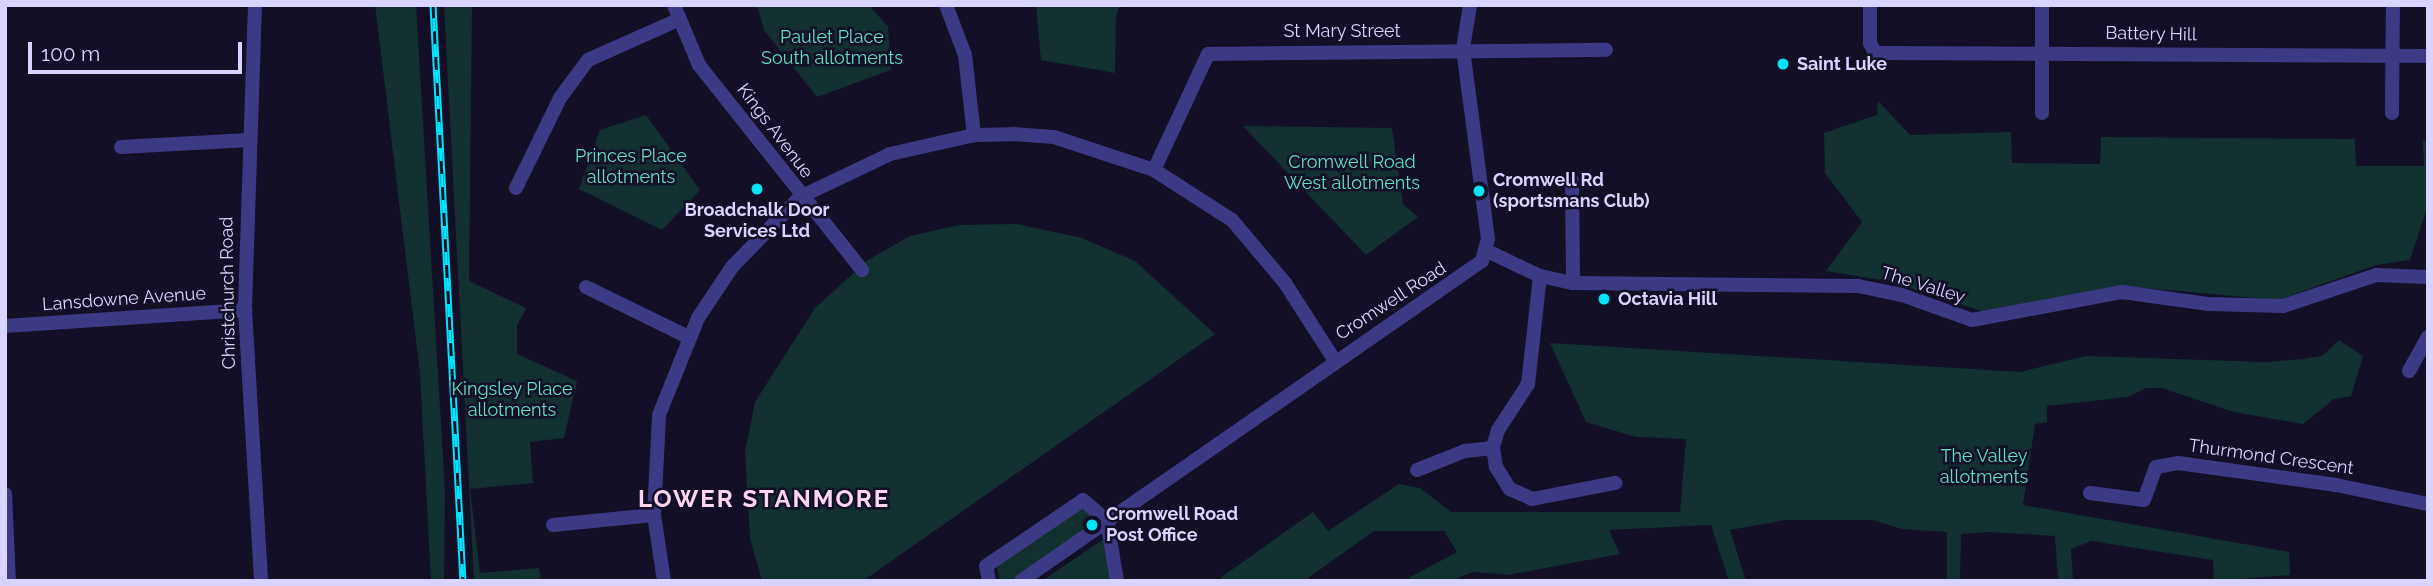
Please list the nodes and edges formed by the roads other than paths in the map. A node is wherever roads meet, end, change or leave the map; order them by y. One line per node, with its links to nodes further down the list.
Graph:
1 (255, 5): 16 (street, Christchurch Road)
2 (946, 5): 15 (street)
3 (1470, 5): 8 (street)
4 (1870, 5): 10 (street, Battery Hill)
5 (2042, 5): 10 (street)
6 (2393, 5): 11 (street)
7 (676, 12): 20 (street); 21 (street, Kings Avenue)
8 (1463, 49): 9 (street, St Mary Street); 18 (street, St Mary Street); 22 (street)
9 (1606, 50)
10 (2042, 53): 11 (street, Battery Hill); 13 (street)
11 (2394, 56): 12 (street, Battery Hill); 14 (street)
12 (2428, 56)
13 (2042, 113)
14 (2392, 113)
15 (974, 135): 18 (street); 21 (street)
16 (249, 139): 17 (street); 28 (street, Christchurch Road)
17 (121, 147)
18 (1154, 170): 32 (street)
19 (1572, 180): 26 (street)
20 (516, 188)
21 (800, 197): 23 (street, Kings Avenue); 30 (street)
22 (1487, 251): 24 (street, The Valley); 32 (street, Cromwell Road)
23 (862, 270)
24 (1540, 276): 26 (street, The Valley); 34 (street)
25 (2428, 277): 26 (street, The Valley)
26 (1573, 284)
27 (586, 287): 30 (street)
28 (244, 310): 29 (street, Lansdowne Avenue); 44 (street, Christchurch Road)
29 (5, 326)
30 (688, 337): 40 (street)
31 (2428, 337): 33 (street)
32 (1335, 361): 41 (street, Cromwell Road)
33 (2409, 371)
34 (1493, 447): 35 (street); 36 (street)
35 (1417, 470)
36 (1615, 483)
37 (2090, 493): 39 (street, Thurmond Crescent)
38 (5, 494): 43 (street)
39 (2428, 504)
40 (654, 515): 42 (street); 45 (street)
41 (1107, 521): 46 (street); 47 (street, Cromwell Road); 48 (street)
42 (553, 525)
43 (9, 581)
44 (261, 581)
45 (664, 581)
46 (989, 581)
47 (1021, 581)
48 (1116, 581)

